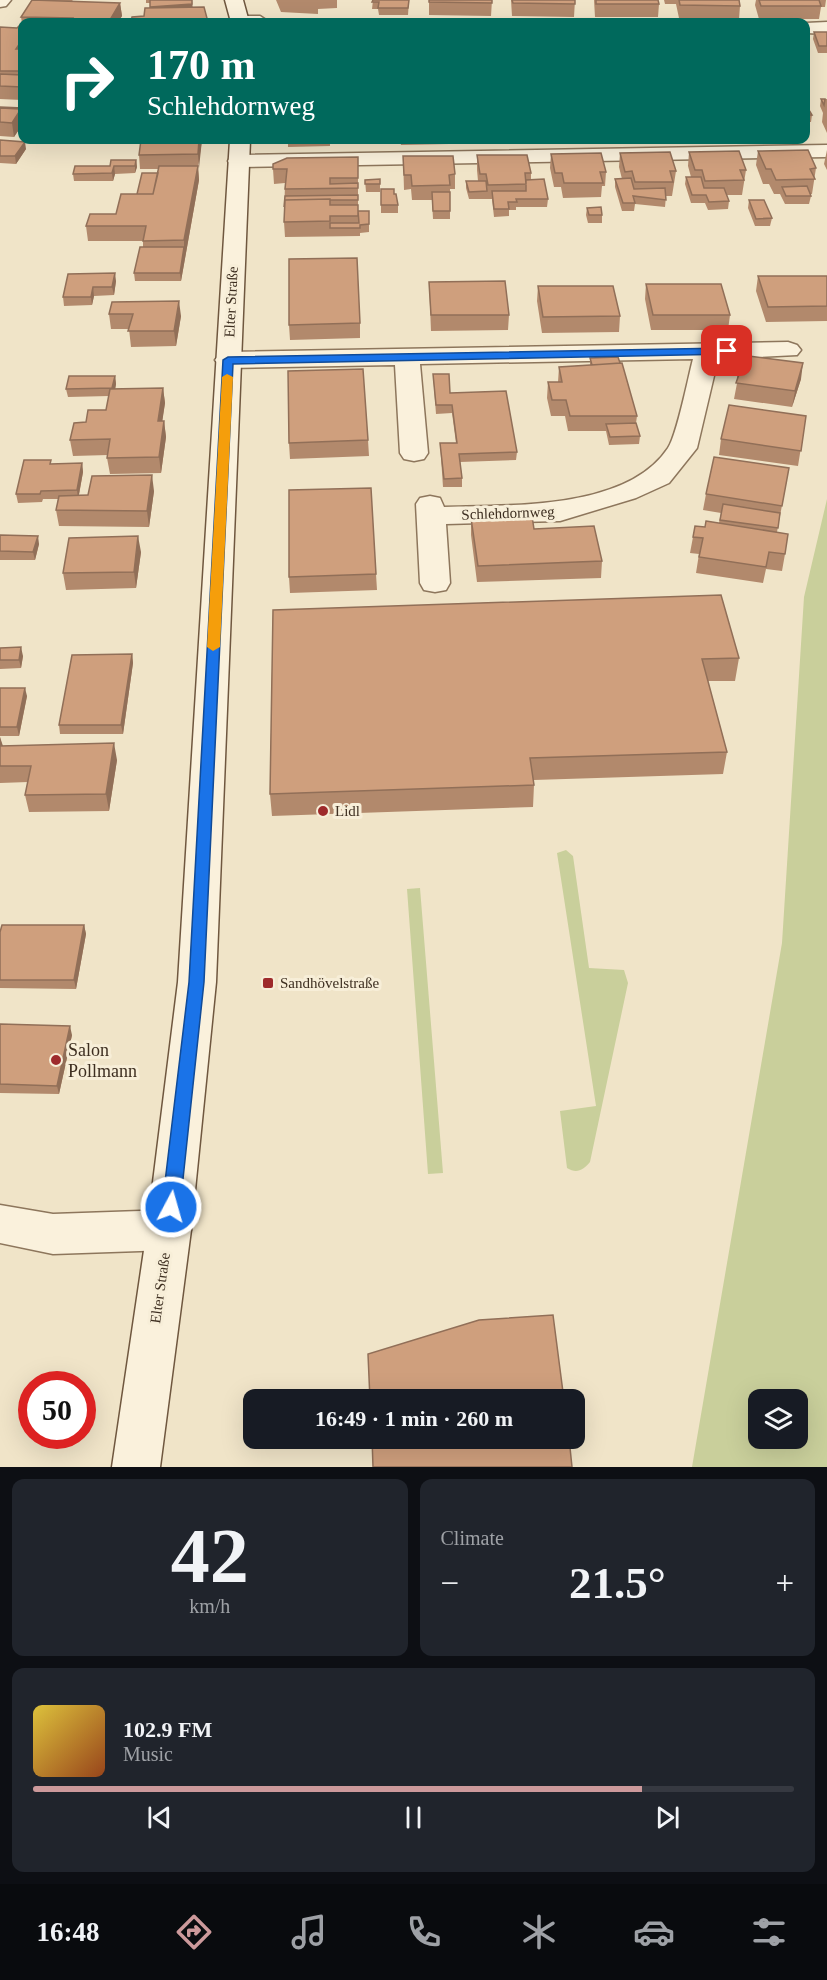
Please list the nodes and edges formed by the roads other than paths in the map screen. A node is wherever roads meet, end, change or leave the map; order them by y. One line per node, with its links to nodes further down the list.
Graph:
1 (234, 0): 2 (street)
2 (239, 18)
3 (810, 28): 4 (street)
4 (827, 28)
5 (239, 150): 6 (street); 10 (street, Elter Straße)
6 (827, 151)
7 (788, 350): 8 (street)
8 (707, 352): 9 (street); 12 (street, Schlehdornweg)
9 (407, 357): 10 (street); 11 (street)
10 (228, 360): 14 (street, Elter Straße)
11 (414, 453)
12 (435, 583)
13 (0, 1224): 14 (street)
14 (169, 1230): 15 (street, Elter Straße)
15 (136, 1467)

